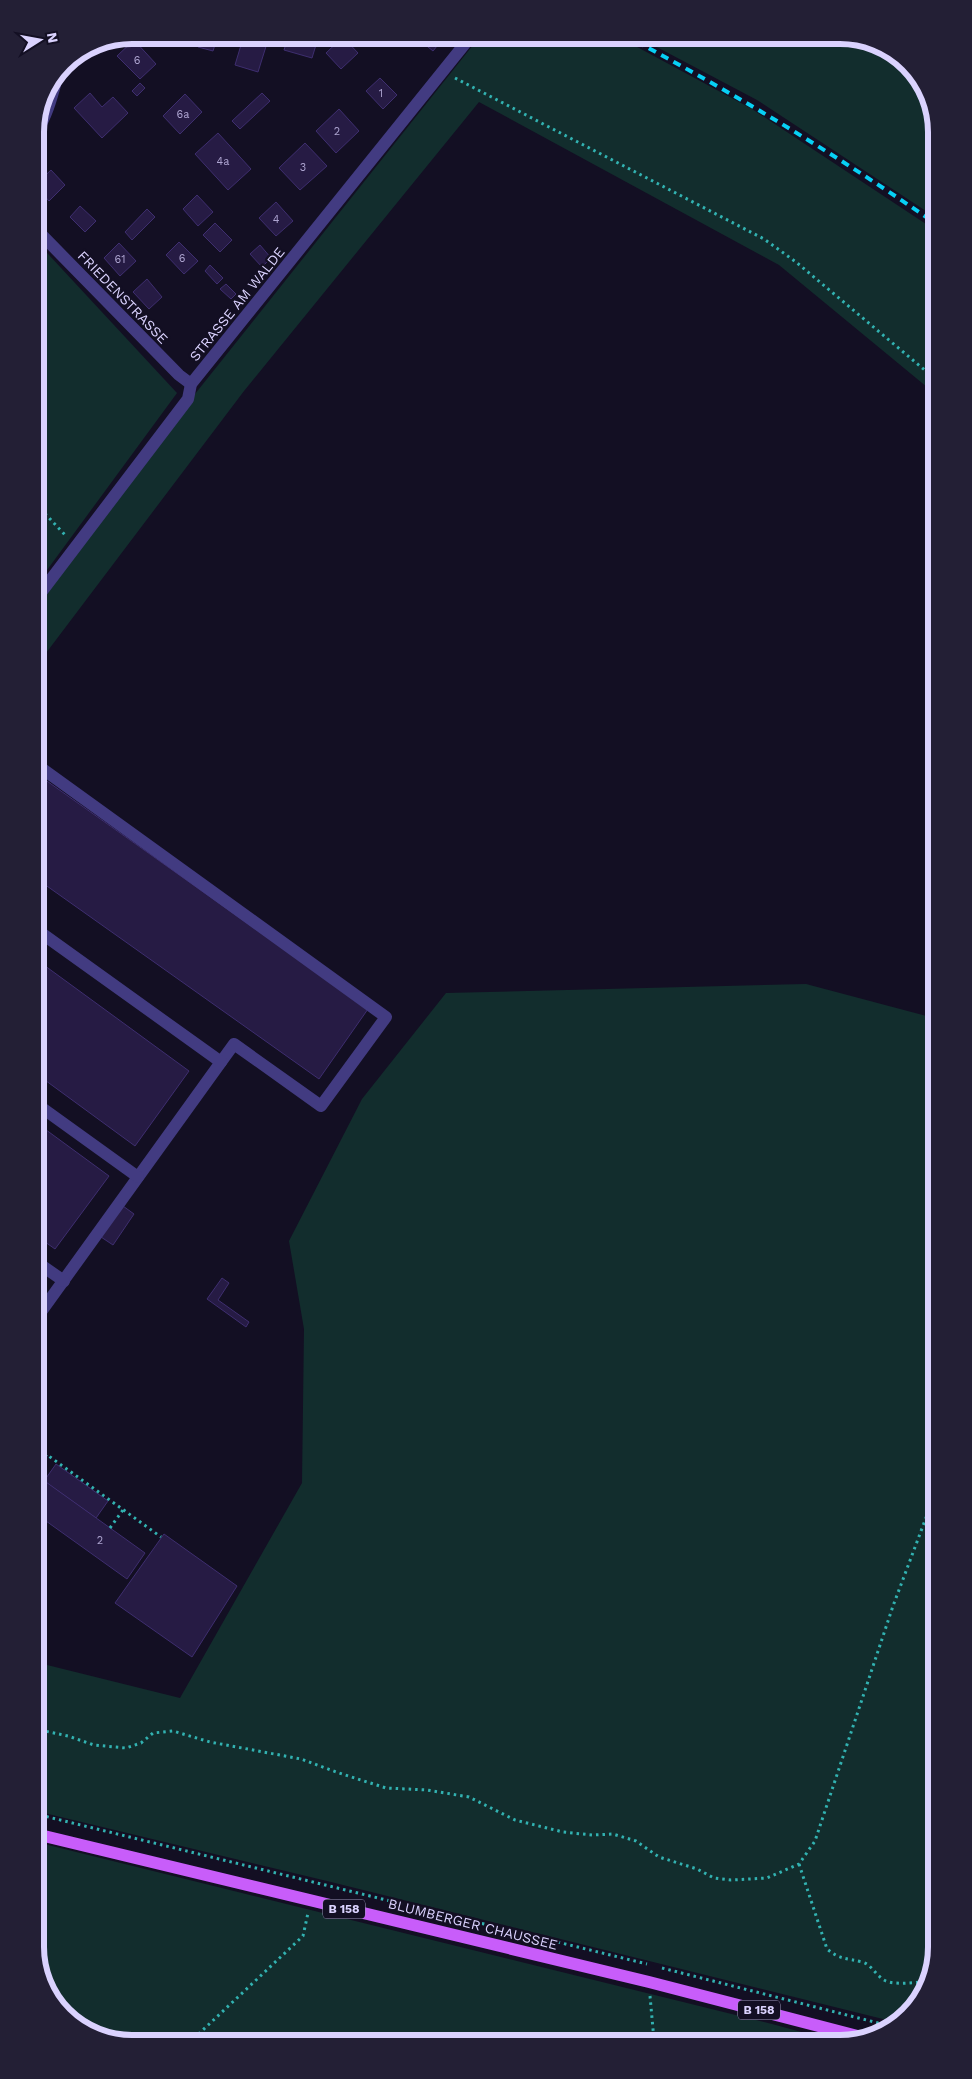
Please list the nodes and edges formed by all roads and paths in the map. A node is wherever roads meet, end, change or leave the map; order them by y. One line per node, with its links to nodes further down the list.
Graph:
1 (465, 44): 2 (street, STRASSE AM WALDE)
2 (444, 72): 6 (path); 7 (street, STRASSE AM WALDE)
3 (53, 93): 4 (street)
4 (47, 109)
5 (44, 236): 7 (street, FRIEDENSTRASSE)
6 (928, 374)
7 (191, 384): 9 (street, STRASSE AM WALDE)
8 (44, 513): 9 (path)
9 (75, 546): 10 (street, STRASSE AM WALDE)
10 (44, 588)
11 (44, 769): 13 (street)
12 (44, 935): 13 (street)
13 (221, 1062): 15 (street)
14 (44, 1109): 15 (street)
15 (138, 1177): 17 (street)
16 (44, 1267): 17 (street)
17 (64, 1281): 18 (street)
18 (44, 1308)
19 (44, 1453): 20 (path)
20 (47, 1455): 21 (path); 22 (path)
21 (44, 1459)
22 (123, 1510): 24 (path); 25 (path)
23 (928, 1512): 29 (path)
24 (110, 1528)
25 (161, 1537)
26 (44, 1731): 29 (path)
27 (44, 1816): 31 (path)
28 (44, 1836): 30 (main road, BLUMBERGER CHAUSSEE / B 158)
29 (799, 1864): 34 (path)
30 (310, 1901): 33 (main road, BLUMBERGER CHAUSSEE / B 158); 36 (path)
31 (650, 1965)
32 (659, 1968): 35 (path)
33 (649, 1982): 37 (path); 38 (main road, BLUMBERGER CHAUSSEE / B 158)
34 (921, 1982)
35 (882, 2024)
36 (198, 2035)
37 (654, 2035)
38 (851, 2035)

